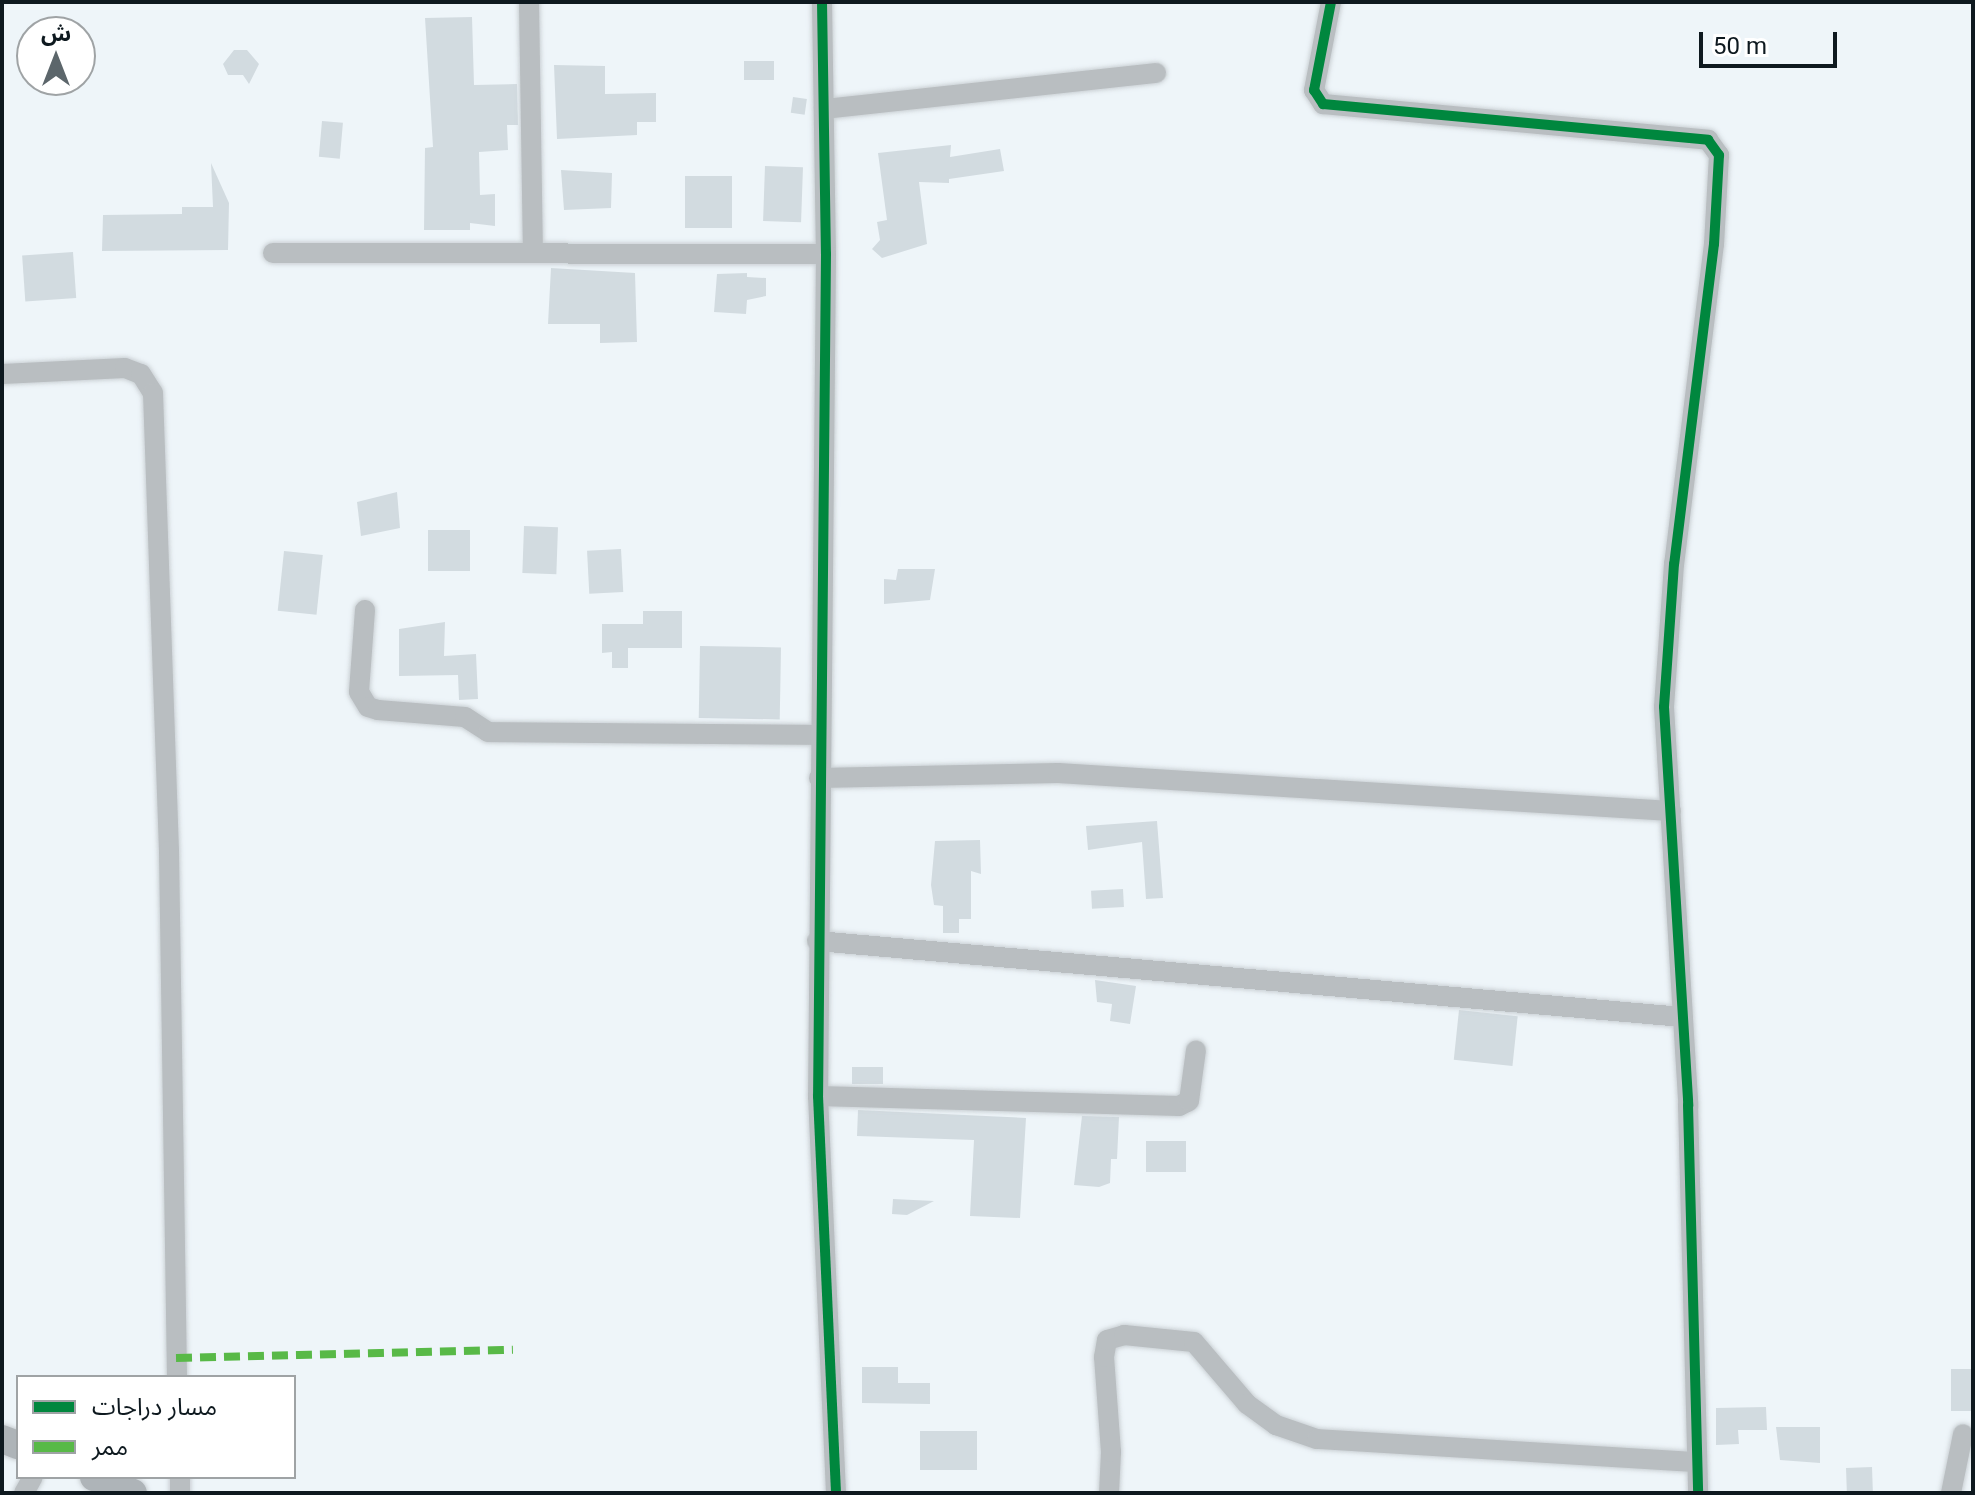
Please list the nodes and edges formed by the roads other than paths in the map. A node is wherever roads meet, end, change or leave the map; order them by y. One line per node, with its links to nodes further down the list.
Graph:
1 (529, 2): 7 (street)
2 (822, 2): 5 (street)
3 (1331, 2): 13 (street)
4 (1156, 73): 5 (street)
5 (824, 109): 8 (street)
6 (273, 253): 7 (street)
7 (533, 253): 8 (street)
8 (826, 254): 11 (street)
9 (2, 374): 18 (street)
10 (365, 610): 11 (street)
11 (819, 735): 12 (street)
12 (819, 778): 13 (street); 14 (street)
13 (1671, 811): 15 (street)
14 (817, 941): 15 (street); 17 (street)
15 (1683, 1017): 20 (street)
16 (1196, 1050): 17 (street)
17 (818, 1096): 23 (street)
18 (177, 1375)
19 (1963, 1434): 26 (street)
20 (1696, 1462): 24 (street); 25 (street)
21 (99, 1479): 22 (main road)
22 (133, 1493)
23 (836, 1493)
24 (1109, 1493)
25 (1698, 1493)
26 (1951, 1493)

